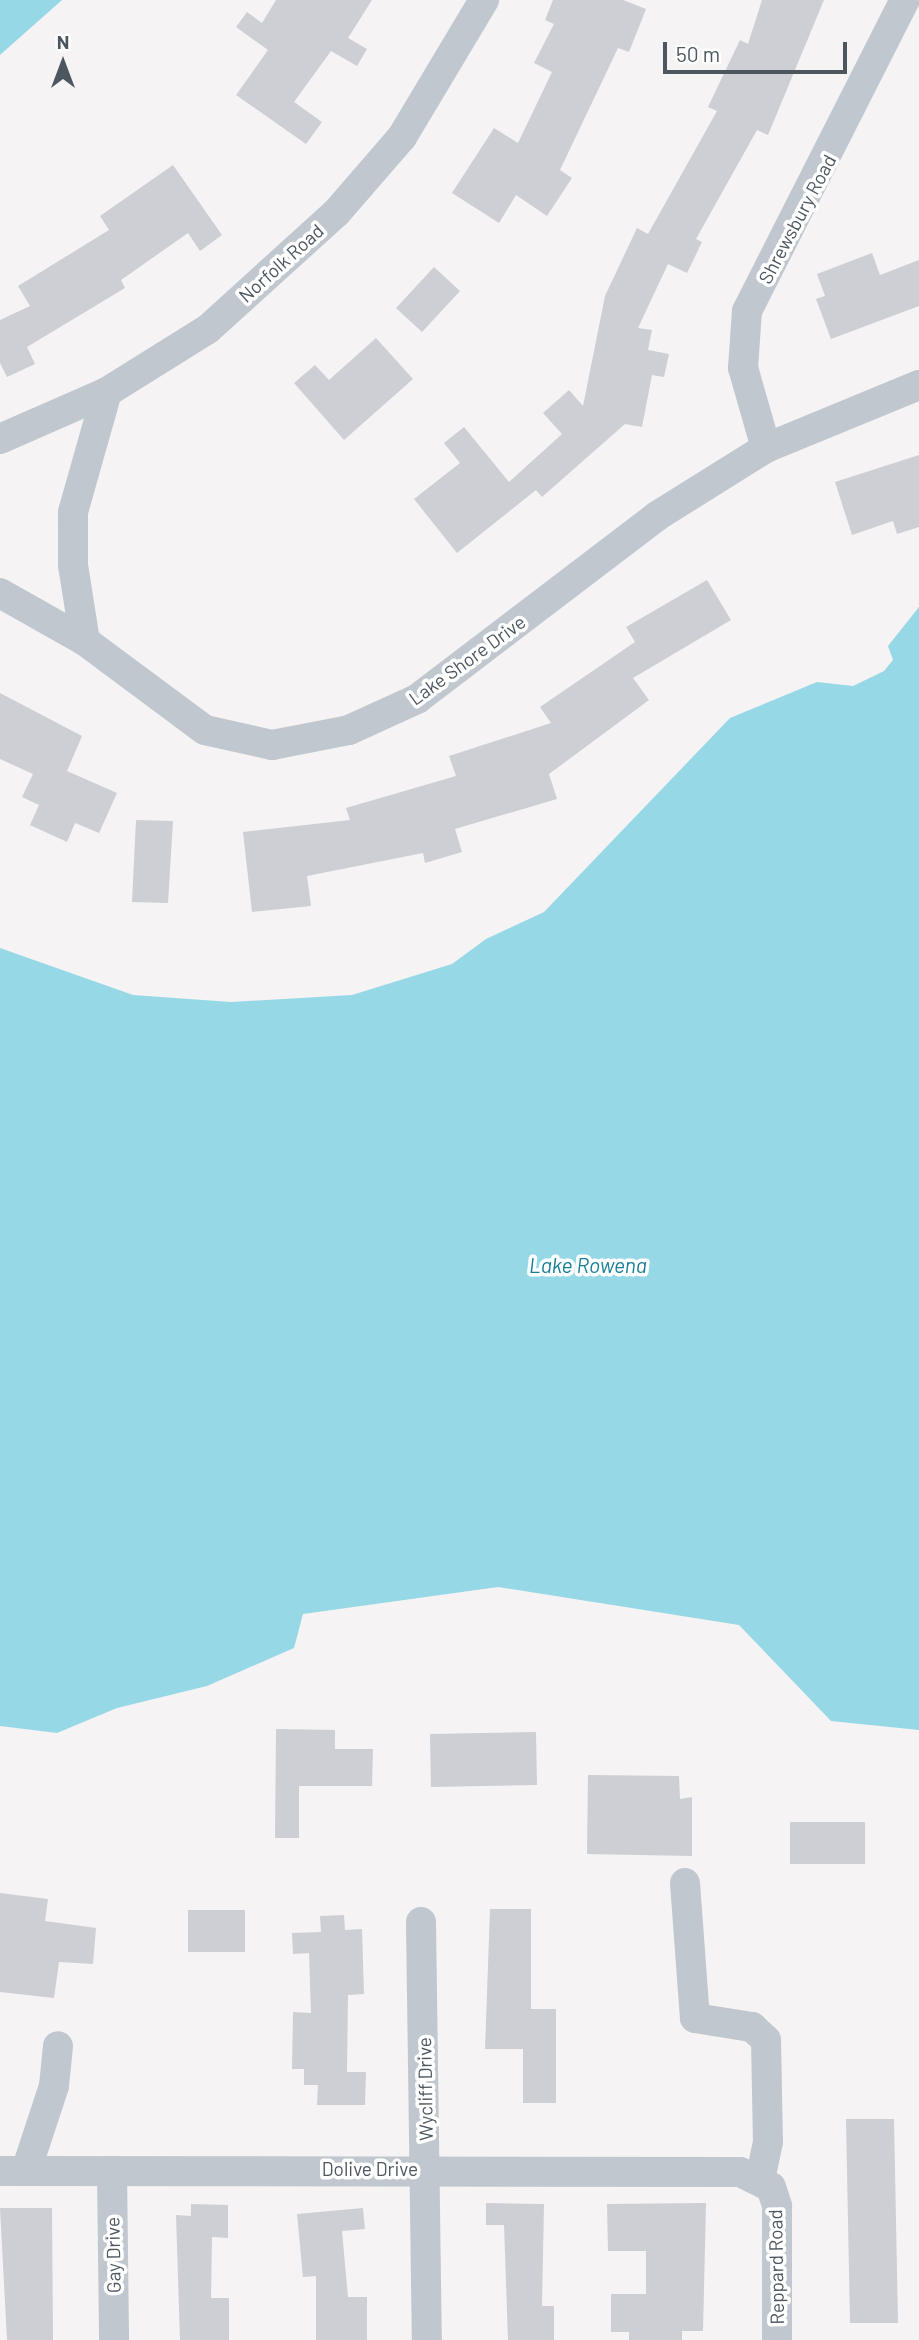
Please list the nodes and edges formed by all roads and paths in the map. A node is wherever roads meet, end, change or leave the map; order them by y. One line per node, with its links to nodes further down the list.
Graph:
1 (484, 0): 4 (street, Norfolk Road)
2 (905, 0): 6 (street, Shrewsbury Road)
3 (919, 385): 6 (street, Lake Shore Drive)
4 (107, 392): 5 (street, Norfolk Road); 8 (street)
5 (0, 439)
6 (766, 448): 8 (street, Lake Shore Drive)
7 (0, 593): 8 (street, Lake Shore Drive)
8 (85, 641)
9 (685, 1883): 15 (street)
10 (421, 1922): 12 (street, Wycliff Drive)
11 (58, 2046): 13 (street)
12 (426, 2169): 14 (street, Dolive Drive); 15 (street, Dolive Drive); 17 (street, Wycliff Drive)
13 (13, 2171): 14 (street, Dolive Drive)
14 (112, 2171): 16 (street, Gay Drive)
15 (750, 2177): 18 (street, Reppard Road)
16 (114, 2340)
17 (427, 2340)
18 (777, 2340)

